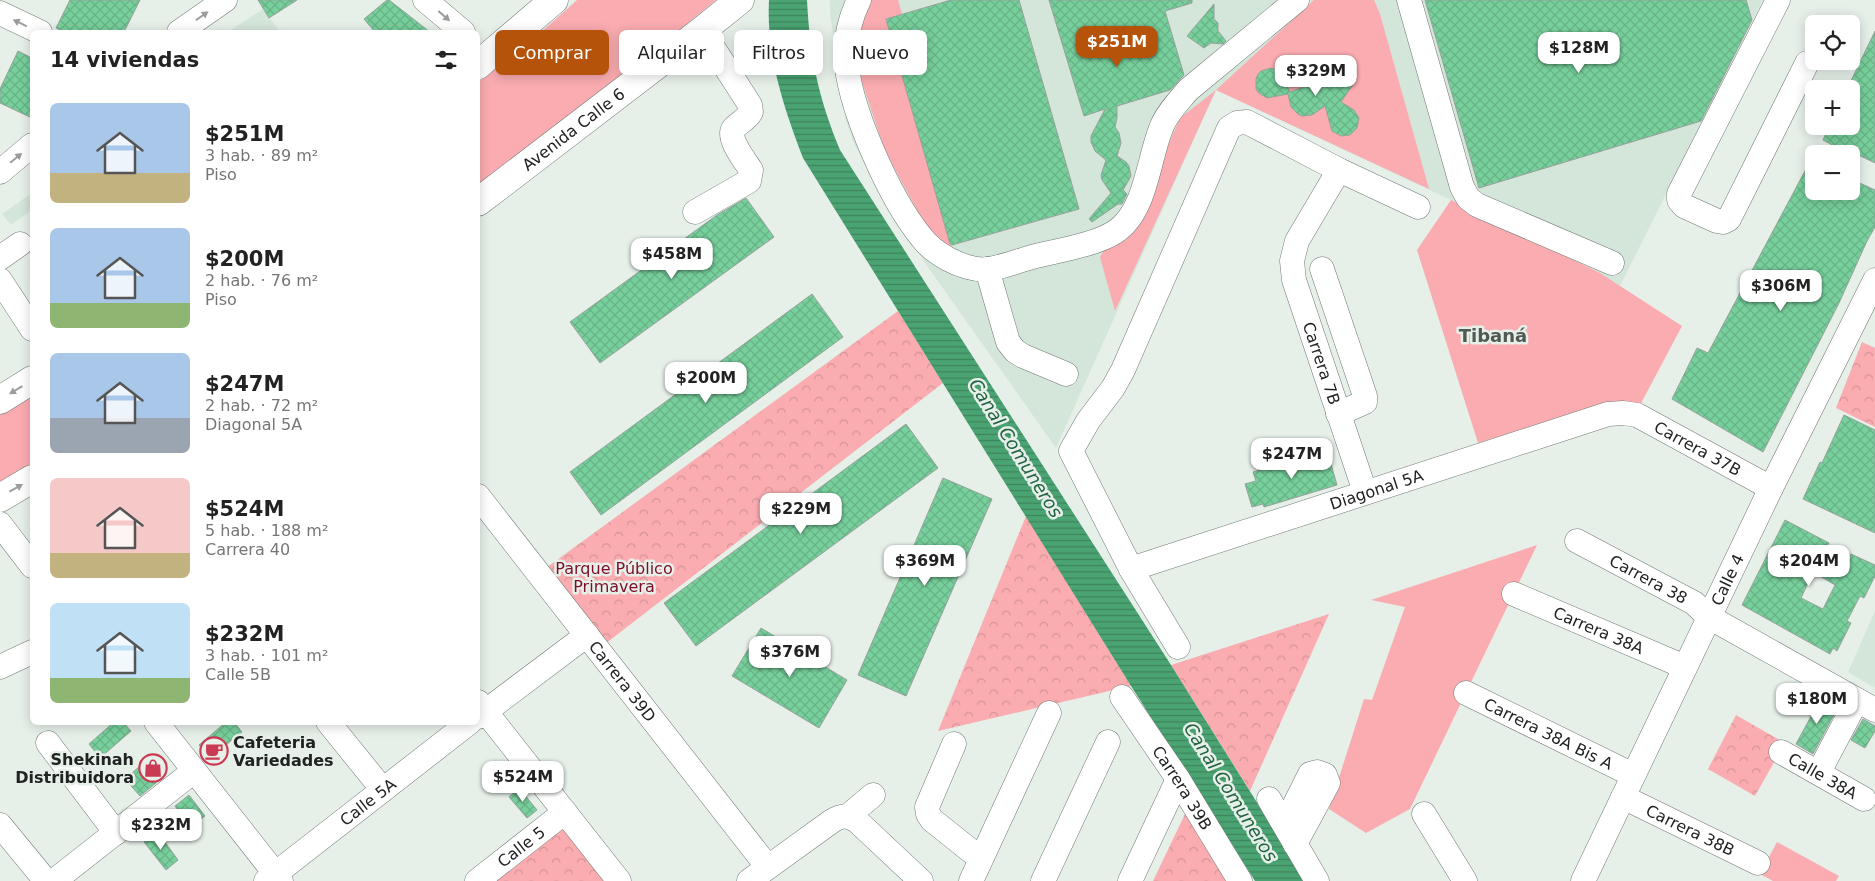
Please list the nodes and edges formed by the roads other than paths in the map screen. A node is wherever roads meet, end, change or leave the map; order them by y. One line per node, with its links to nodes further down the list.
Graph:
1 (225, 0): 11 (street, one-way to 1)
2 (425, 0): 12 (street, one-way to 12)
3 (554, 0): 14 (main road)
4 (859, 0): 27 (street)
5 (1296, 0): 27 (street)
6 (1409, 0): 26 (street)
7 (1778, 0): 16 (street)
8 (730, 5): 13 (main road, Avenida Calle 6)
9 (0, 13): 10 (street, one-way to 9)
10 (36, 30)
11 (182, 30)
12 (461, 30)
13 (702, 30)
14 (481, 55)
15 (724, 65): 23 (street)
16 (1805, 66)
17 (644, 75): 21 (main road, Avenida Calle 6)
18 (30, 147): 20 (street, one-way to 18)
19 (1339, 170): 22 (street); 36 (street, Carrera 7B); 45 (street)
20 (0, 172)
21 (480, 200)
22 (1418, 207)
23 (695, 212)
24 (20, 244): 25 (street)
25 (0, 258)
26 (1612, 264)
27 (987, 269): 32 (street)
28 (1322, 269): 36 (street)
29 (0, 280): 31 (street)
30 (1875, 280): 38 (street, Calle 4)
31 (30, 326)
32 (1066, 374)
33 (30, 381): 34 (main road, one-way to 34)
34 (0, 400)
35 (1623, 413): 38 (street, Carrera 37B); 39 (street, Diagonal 5A)
36 (1338, 414): 39 (street, Carrera 7B)
37 (30, 480): 40 (main road, one-way to 37)
38 (1771, 488): 47 (street, Calle 4)
39 (1365, 492): 45 (street, Diagonal 5A)
40 (0, 498)
41 (480, 499): 48 (street, Carrera 39D)
42 (0, 524): 44 (street)
43 (1577, 541): 47 (street, Carrera 38)
44 (30, 563)
45 (1131, 569): 49 (street)
46 (1514, 594): 52 (street, Carrera 38A)
47 (1709, 617): 52 (street, Calle 4); 55 (street, Carrera 38)
48 (587, 635): 56 (street, Calle 5A); 82 (street, Carrera 39D)
49 (1178, 648)
50 (30, 653): 51 (street)
51 (0, 667)
52 (1684, 667): 68 (street, Calle 4)
53 (1466, 693): 68 (street, Carrera 38A Bis A)
54 (1122, 697): 69 (street, Carrera 39B)
55 (1866, 705): 67 (street)
56 (480, 711)
57 (1049, 713): 80 (street)
58 (480, 716): 75 (street)
59 (158, 725): 66 (street)
60 (330, 725): 70 (street)
61 (462, 725): 70 (street, Calle 5A)
62 (1108, 742): 91 (street)
63 (48, 743): 79 (street)
64 (954, 744): 80 (street)
65 (1781, 752): 67 (street, Calle 38A)
66 (194, 770): 79 (street); 83 (street)
67 (1818, 772): 74 (street, Calle 38A)
68 (1633, 775): 72 (street, Calle 4)
69 (1178, 779): 92 (street); 93 (street, Carrera 39B)
70 (383, 790): 83 (street, Calle 5A)
71 (873, 796): 77 (street)
72 (1623, 798): 81 (street, Carrera 38B); 96 (street, Calle 4)
73 (1269, 799): 94 (street)
74 (1864, 799)
75 (565, 812): 86 (street, Calle 5); 87 (street)
76 (1424, 814): 95 (street)
77 (840, 818): 82 (street); 89 (street)
78 (0, 825): 84 (street)
79 (116, 833): 85 (street)
80 (981, 859): 90 (street)
81 (1758, 863)
82 (767, 866): 88 (street)
83 (274, 879)
84 (46, 881)
85 (54, 881)
86 (477, 881)
87 (619, 881)
88 (749, 881)
89 (921, 881)
90 (970, 881)
91 (1043, 881)
92 (1130, 881)
93 (1240, 881)
94 (1317, 881)
95 (1465, 881)
96 (1583, 881)

